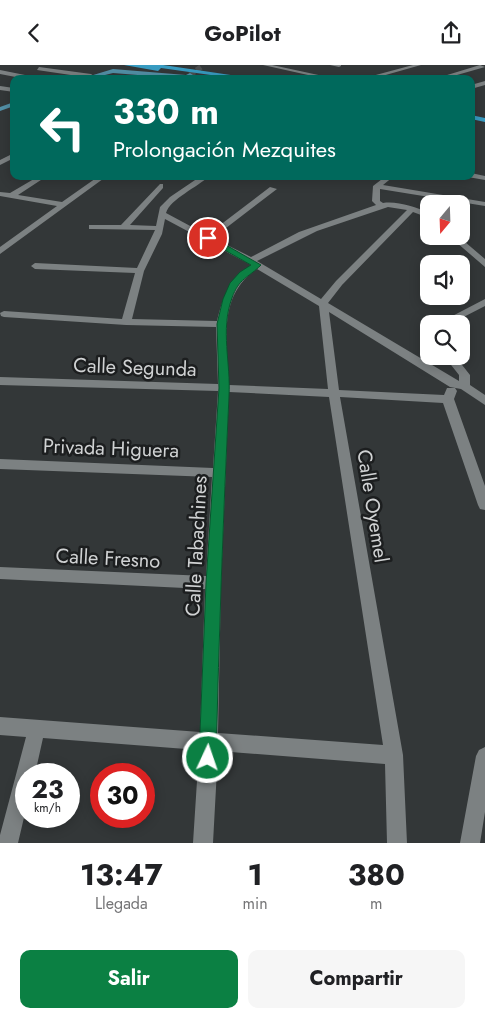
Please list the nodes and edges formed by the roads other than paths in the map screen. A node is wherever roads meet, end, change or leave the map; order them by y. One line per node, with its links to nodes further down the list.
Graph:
1 (127, 65): 8 (highway)
2 (149, 65): 16 (highway)
3 (265, 65): 17 (street)
4 (332, 65): 7 (street)
5 (419, 65): 18 (street)
6 (485, 65): 19 (street)
7 (339, 66)
8 (142, 67): 10 (highway); 15 (highway)
9 (40, 69): 13 (street)
10 (133, 71): 13 (main road); 14 (main road)
11 (0, 72): 12 (street)
12 (15, 75)
13 (91, 75)
14 (169, 75)
15 (203, 75)
16 (225, 75)
17 (315, 75)
18 (379, 75)
19 (450, 75)
20 (37, 180): 28 (street)
21 (98, 180): 30 (street)
22 (201, 180): 35 (street)
23 (385, 180): 25 (street)
24 (160, 186): 37 (street)
25 (377, 186): 31 (street); 32 (street)
26 (273, 189): 39 (street)
27 (0, 193): 28 (street)
28 (11, 195): 29 (street); 30 (street)
29 (0, 202)
30 (64, 205): 41 (street)
31 (485, 205)
32 (381, 206): 33 (street); 42 (street, Calle Tabachines)
33 (412, 209): 34 (street); 47 (street)
34 (420, 212)
35 (162, 214): 38 (street); 39 (street)
36 (92, 227): 37 (street)
37 (123, 228): 38 (street)
38 (159, 229): 45 (street)
39 (208, 238): 42 (street)
40 (463, 245): 43 (street)
41 (0, 251)
42 (254, 263): 47 (street); 51 (street, Calle Tabachines)
43 (485, 264)
44 (35, 266): 45 (street)
45 (140, 271): 50 (street)
46 (485, 302): 49 (street)
47 (323, 303): 54 (street); 56 (street, Calle Oyemel)
48 (4, 314): 50 (street)
49 (460, 315)
50 (126, 322): 51 (street)
51 (221, 324): 55 (street, Calle Tabachines)
52 (457, 365): 54 (street)
53 (0, 381): 55 (street, Calle Segunda)
54 (459, 385): 57 (street); 58 (street)
55 (224, 388): 56 (street, Calle Segunda); 60 (street, Calle Tabachines)
56 (334, 393): 57 (street, Calle Segunda); 67 (street, Calle Oyemel)
57 (448, 399): 61 (street)
58 (485, 401)
59 (0, 464): 60 (street, Privada Higuera)
60 (220, 473): 63 (street, Calle Tabachines)
61 (485, 505)
62 (0, 573): 63 (street, Calle Fresno)
63 (213, 583): 66 (street, Calle Tabachines)
64 (0, 726): 65 (street)
65 (37, 728): 66 (street); 69 (street)
66 (209, 741): 67 (street); 70 (street, Calle Tabachines)
67 (394, 755): 71 (street, Calle Oyemel)
68 (485, 756): 72 (street)
69 (8, 843)
70 (203, 843)
71 (397, 843)
72 (470, 843)

